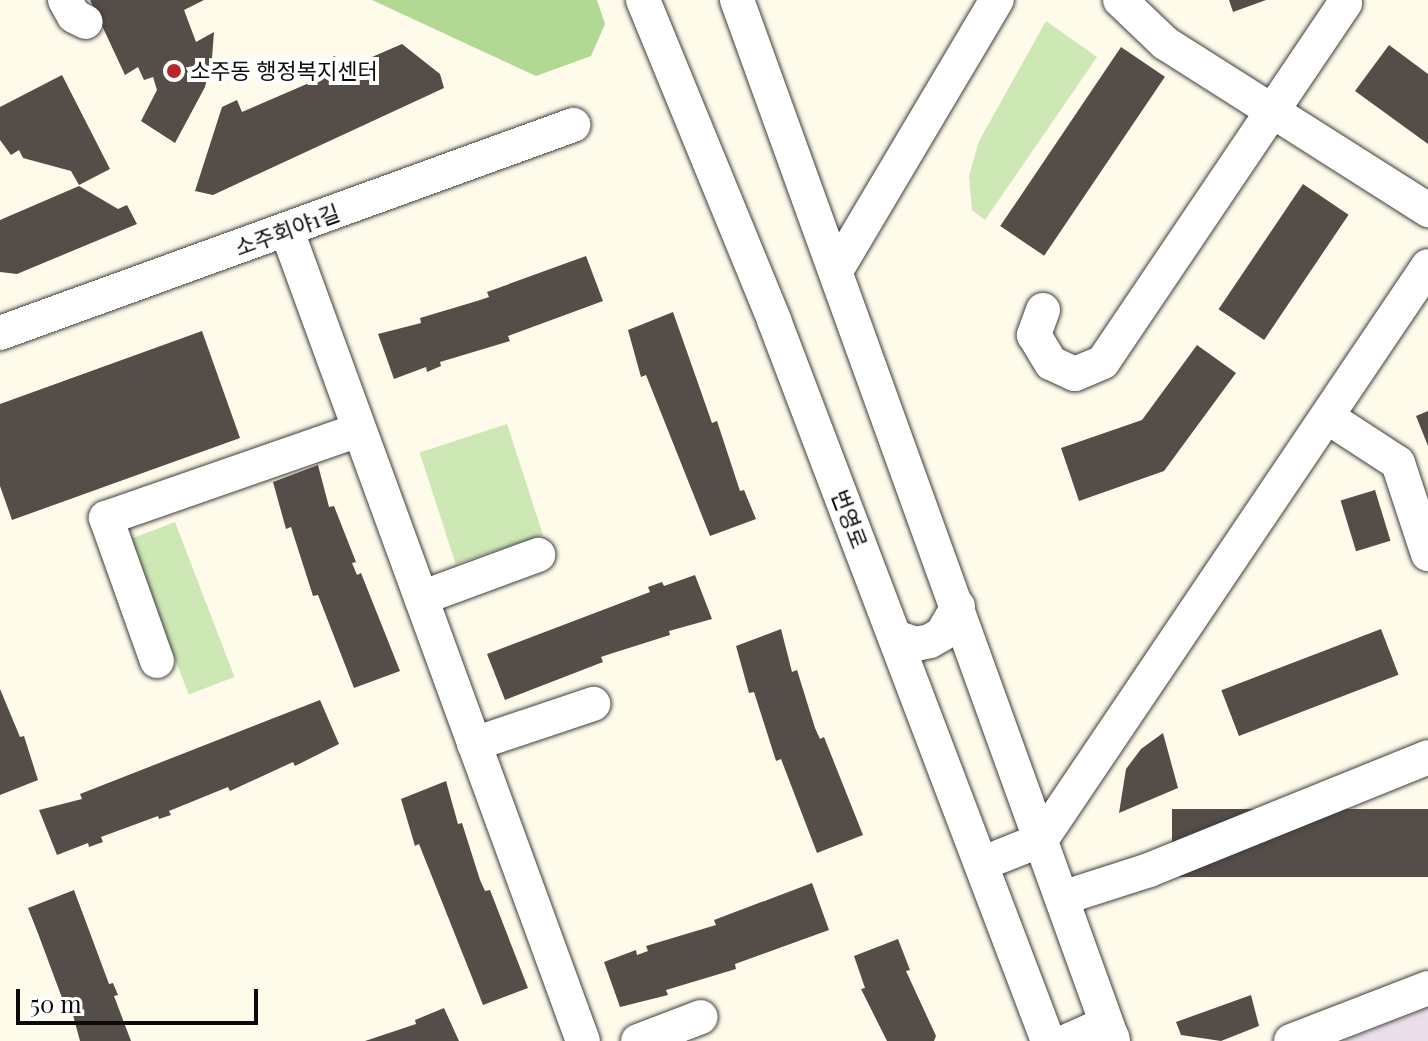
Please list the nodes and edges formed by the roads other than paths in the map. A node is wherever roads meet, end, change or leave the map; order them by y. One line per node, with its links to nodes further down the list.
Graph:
1 (643, 0): 20 (street, 번영로)
2 (737, 0): 11 (street)
3 (997, 0): 11 (street)
4 (1120, 0): 6 (street)
5 (1345, 3): 6 (street)
6 (1274, 112): 8 (street); 12 (street)
7 (573, 125): 9 (street, 소주회야1길)
8 (1428, 210)
9 (287, 231): 13 (street, 소주회야1길); 15 (street)
10 (1428, 266): 14 (street)
11 (837, 269): 19 (street)
12 (1043, 310)
13 (0, 333)
14 (1329, 418): 16 (street); 25 (street)
15 (359, 430): 18 (street); 21 (street)
16 (1428, 554)
17 (538, 555): 18 (street)
18 (421, 598): 23 (street)
19 (958, 606): 20 (street); 25 (street)
20 (895, 637): 26 (street, 번영로)
21 (157, 661)
22 (593, 704): 23 (street)
23 (474, 744): 31 (street)
24 (1428, 757): 27 (street)
25 (1041, 840): 26 (street); 27 (street)
26 (981, 864): 33 (street, 번영로)
27 (1062, 898): 30 (street)
28 (1428, 988): 35 (street)
29 (701, 1017): 32 (street)
30 (1112, 1039): 34 (street)
31 (583, 1041)
32 (638, 1041)
33 (1048, 1041)
34 (1067, 1041)
35 (1291, 1041)

